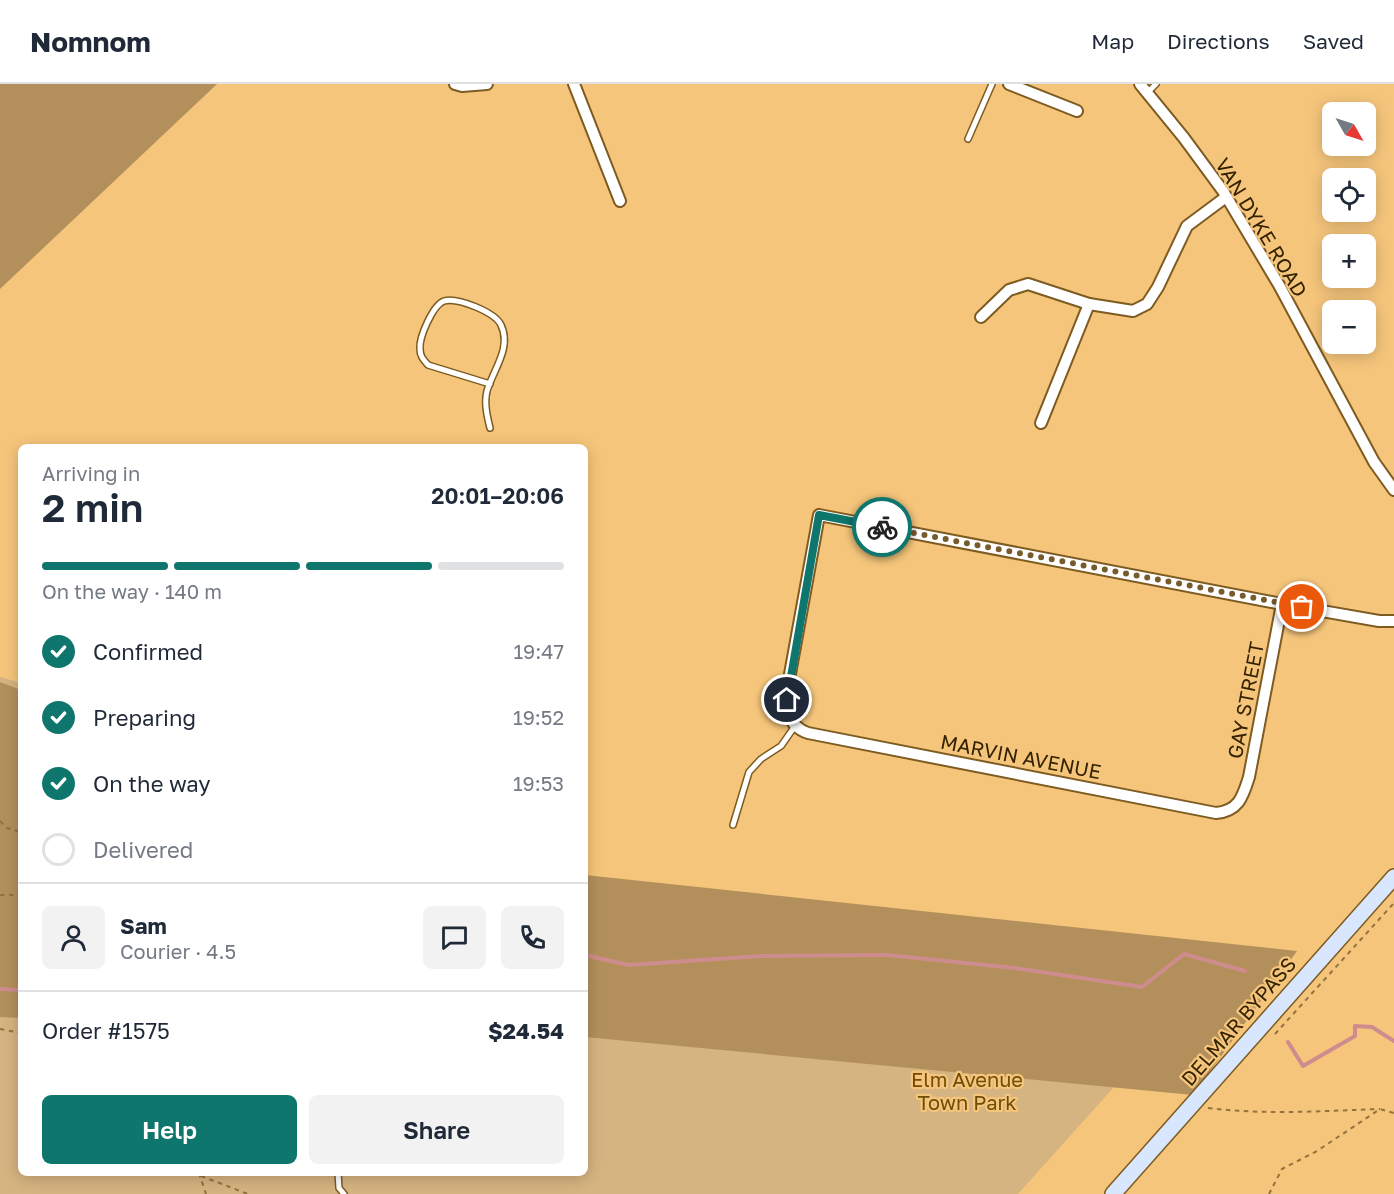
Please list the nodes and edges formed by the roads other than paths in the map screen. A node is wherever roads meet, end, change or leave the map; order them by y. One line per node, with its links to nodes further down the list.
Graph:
1 (455, 84): 2 (street)
2 (487, 84)
3 (574, 84): 11 (street)
4 (992, 84): 9 (lane)
5 (1009, 84): 8 (street)
6 (1156, 84): 7 (lane)
7 (1143, 88): 10 (street, VAN DYKE ROAD)
8 (1077, 111)
9 (968, 139)
10 (1226, 197): 12 (street); 17 (street, VAN DYKE ROAD)
11 (620, 201)
12 (1089, 304): 13 (street); 15 (street)
13 (981, 317)
14 (490, 384): 14 (lane); 16 (lane)
15 (1041, 423)
16 (490, 428)
17 (1394, 490)
18 (1282, 604): 19 (street); 20 (street); 21 (street, GAY STREET)
19 (1394, 621)
20 (795, 726): 21 (street, MARVIN AVENUE); 22 (lane)
21 (1239, 802)
22 (733, 825)
23 (1394, 877): 26 (street, DELMAR BYPASS)
24 (338, 1176): 25 (lane)
25 (344, 1194)
26 (1113, 1194)

